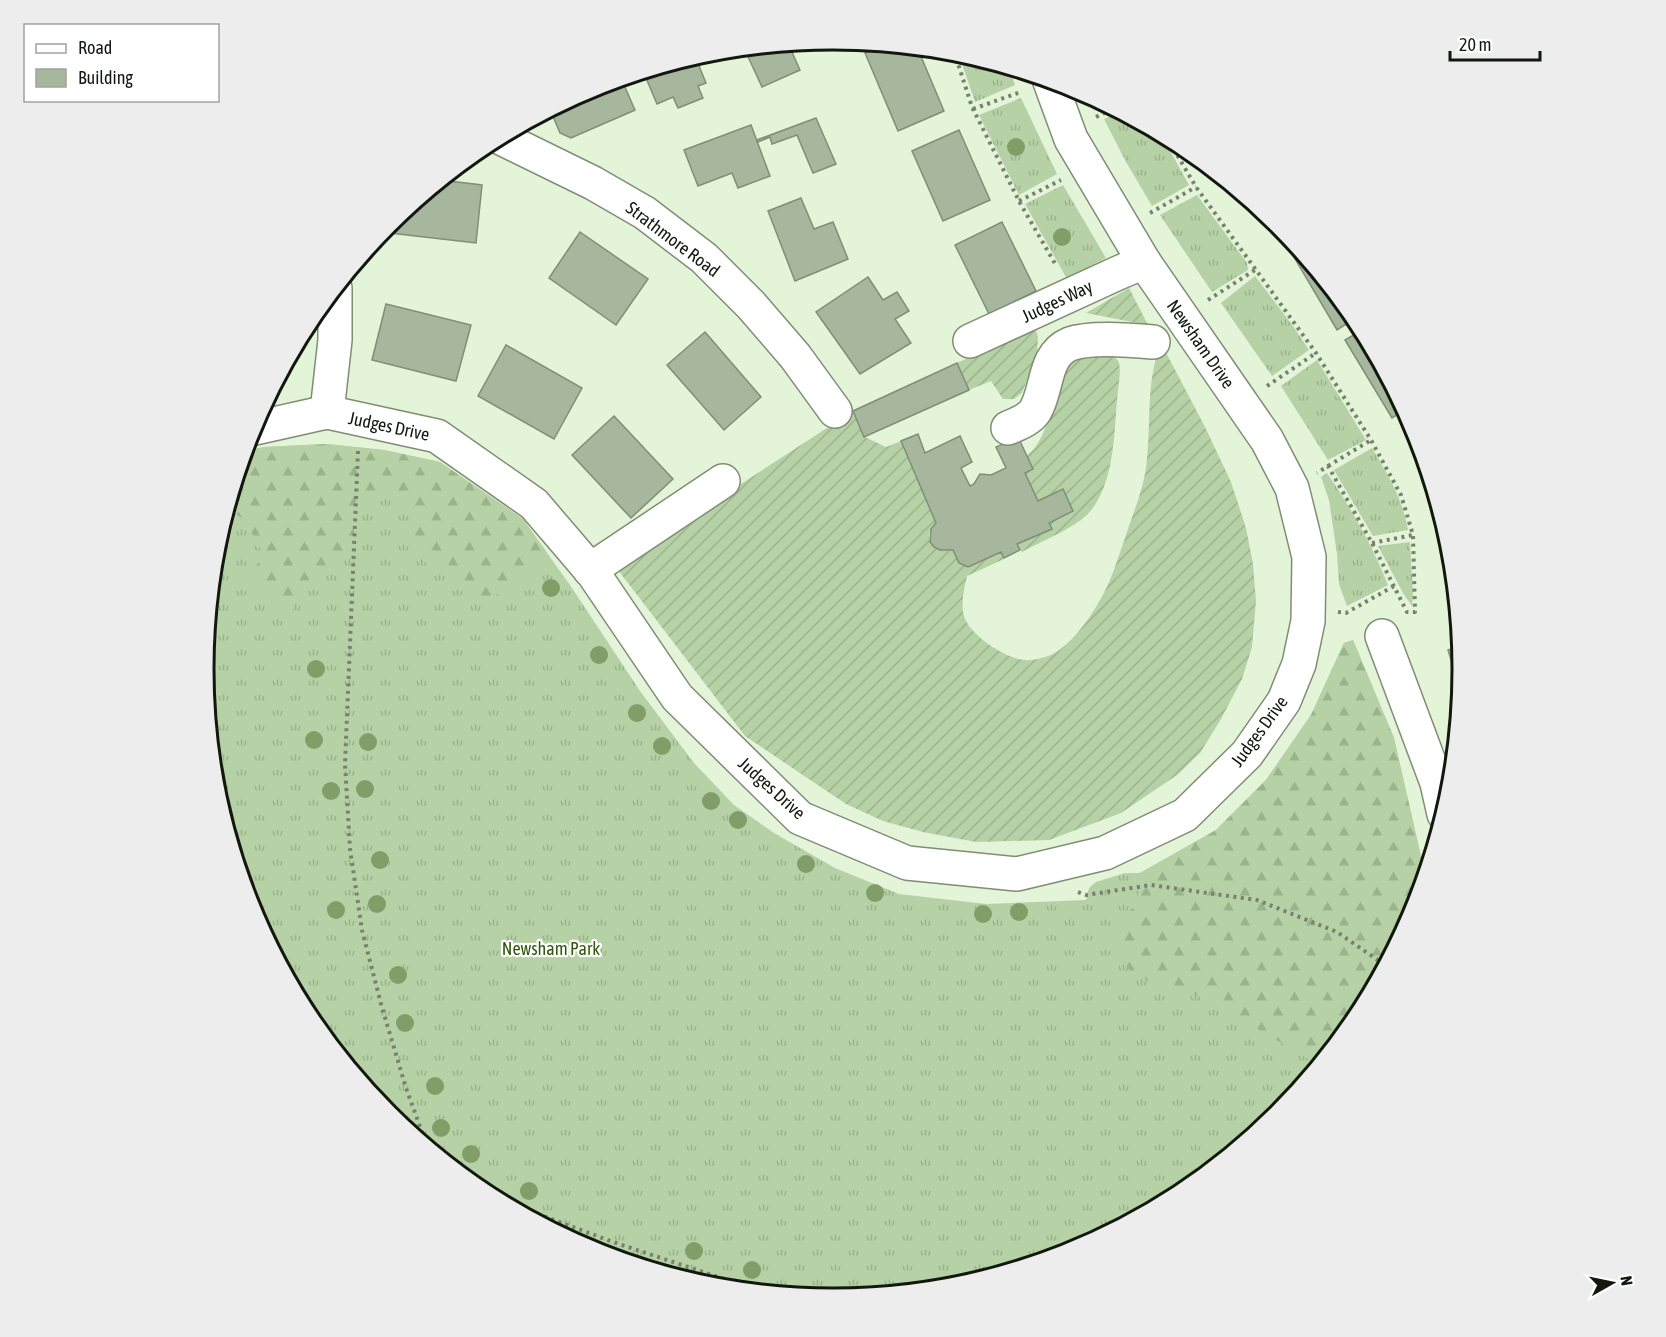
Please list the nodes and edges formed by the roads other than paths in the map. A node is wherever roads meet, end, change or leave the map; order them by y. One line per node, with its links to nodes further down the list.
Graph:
1 (1053, 90): 3 (street, Newsham Drive)
2 (509, 141): 7 (street, Strathmore Road)
3 (1144, 262): 5 (street, Judges Way); 13 (street, Newsham Drive)
4 (335, 302): 8 (street)
5 (970, 341)
6 (1153, 342): 10 (street)
7 (835, 411)
8 (327, 412): 9 (street, Judges Drive); 12 (street, Judges Drive)
9 (264, 426)
10 (1008, 428)
11 (723, 481): 12 (street)
12 (590, 570): 13 (street, Judges Drive)
13 (1307, 616)
14 (1382, 636): 15 (street)
15 (1439, 792)

